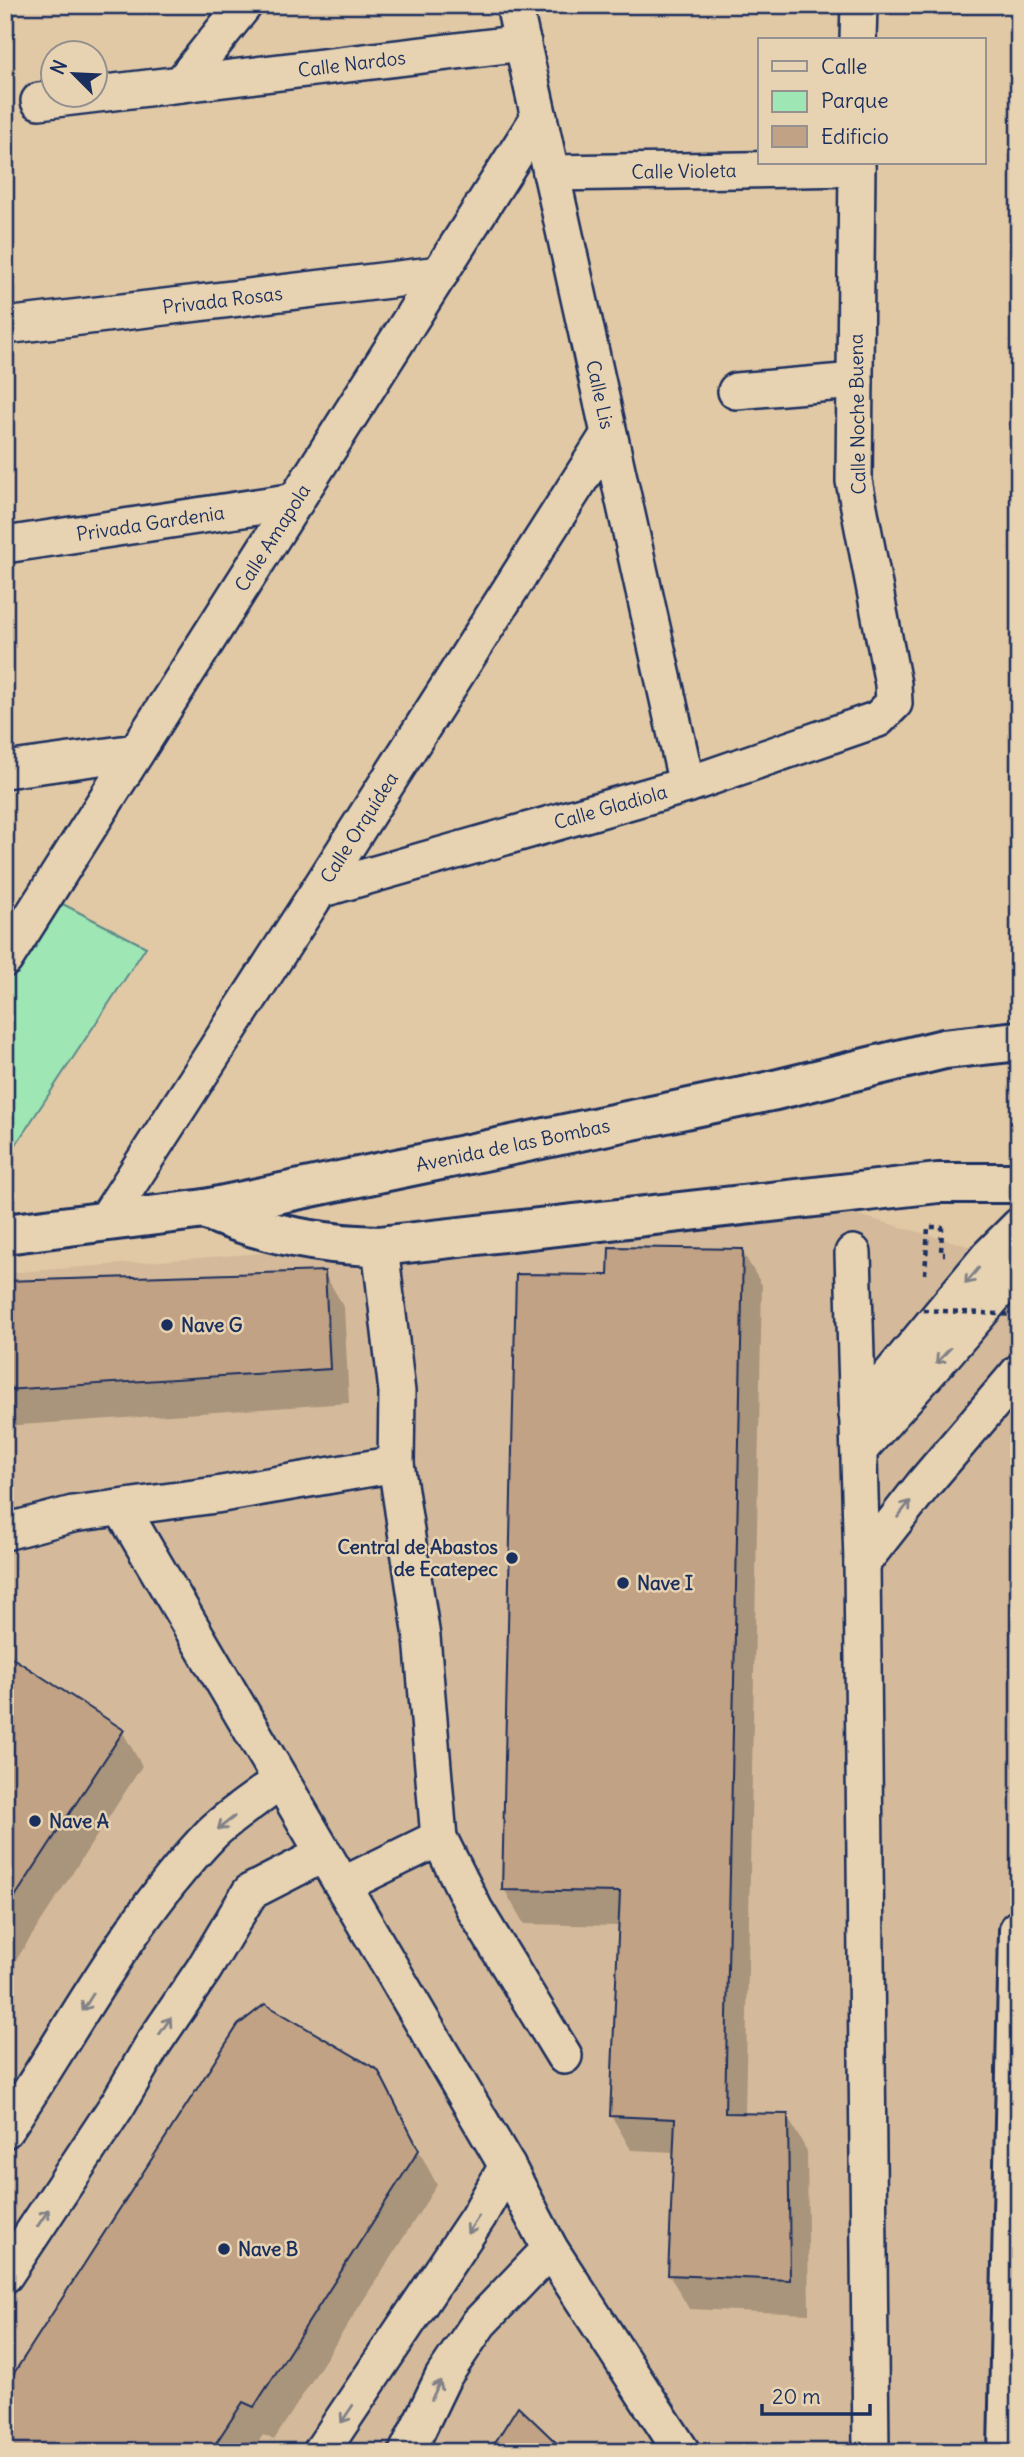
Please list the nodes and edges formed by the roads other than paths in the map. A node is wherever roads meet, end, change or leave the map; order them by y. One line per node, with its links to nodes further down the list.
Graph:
1 (244, 5): 6 (street)
2 (514, 5): 5 (street, Calle Lis)
3 (859, 5): 4 (street)
4 (858, 38)
5 (523, 43): 6 (street, Calle Nardos); 8 (street, Calle Lis)
6 (181, 84): 7 (street, Calle Nardos)
7 (108, 93)
8 (539, 117): 10 (street, Calle Lis); 11 (street, Calle Amapola)
9 (857, 166): 10 (street, Calle Violeta); 13 (street, Calle Noche Buena)
10 (551, 173): 15 (street, Calle Lis)
11 (440, 274): 12 (street, Privada Rosas); 16 (street, Calle Amapola)
12 (5, 326)
13 (855, 381): 14 (street); 18 (street, Calle Noche Buena)
14 (736, 391)
15 (609, 434): 21 (street, Calle Lis); 22 (street, Calle Orquídea)
16 (296, 500): 17 (street, Privada Gardenia); 19 (street, Calle Amapola)
17 (5, 545)
18 (894, 703): 21 (street, Calle Gladiola)
19 (136, 752): 20 (street); 23 (street, Calle Amapola)
20 (5, 770)
21 (687, 785): 22 (street, Calle Gladiola)
22 (319, 890): 27 (street, Calle Orquídea)
23 (5, 959)
24 (1019, 1041): 26 (main road, Avenida de las Bombas)
25 (1019, 1183): 30 (main road)
26 (205, 1209): 27 (main road, Avenida de las Bombas); 30 (main road)
27 (106, 1220): 29 (main road, Avenida de las Bombas)
28 (1019, 1226): 34 (street, one-way to 34)
29 (5, 1234)
30 (380, 1246): 36 (street)
31 (853, 1253): 34 (street)
32 (1019, 1267): 35 (street, one-way to 35)
33 (1019, 1372): 39 (street, one-way to 33)
34 (857, 1415): 35 (street)
35 (859, 1450): 39 (street)
36 (396, 1464): 37 (street); 41 (street)
37 (122, 1509): 38 (street); 40 (street)
38 (5, 1532)
39 (862, 1563): 53 (street)
40 (279, 1781): 42 (street); 46 (street, one-way to 46)
41 (439, 1838): 43 (street); 45 (street)
42 (324, 1854): 43 (street); 49 (street, one-way to 42)
43 (343, 1885): 47 (street)
44 (1019, 1930): 54 (main road)
45 (564, 2056)
46 (5, 2130)
47 (507, 2166): 48 (street); 50 (street, one-way to 50)
48 (550, 2249): 51 (street, one-way to 48); 52 (street)
49 (5, 2275)
50 (321, 2452)
51 (407, 2452)
52 (682, 2452)
53 (871, 2452)
54 (1008, 2452)

